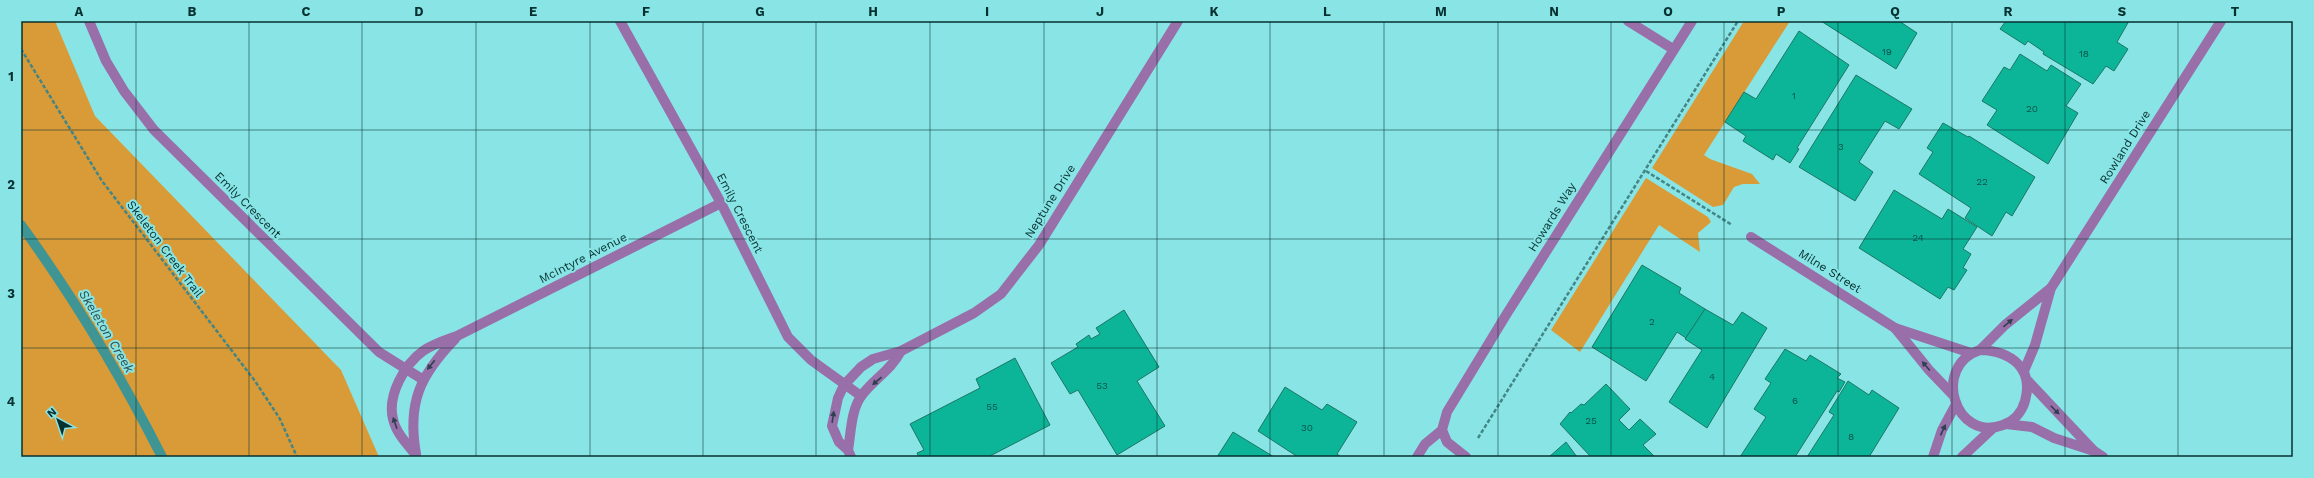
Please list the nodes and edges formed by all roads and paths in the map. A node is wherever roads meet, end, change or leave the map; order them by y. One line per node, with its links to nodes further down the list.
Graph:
1 (89, 21): 18 (street, Emily Crescent)
2 (620, 21): 11 (street, Emily Crescent)
3 (1178, 21): 16 (street, Neptune Drive)
4 (1628, 21): 9 (street)
5 (1692, 21): 9 (street, Howards Way)
6 (1738, 21): 10 (path)
7 (2221, 21): 13 (street, Rowland Drive)
8 (21, 49): 32 (path, Skeleton Creek Trail)
9 (1673, 49): 27 (street, Howards Way)
10 (1646, 170): 12 (path); 28 (path)
11 (721, 203): 15 (street, McIntyre Avenue); 22 (street, Emily Crescent)
12 (1751, 237): 14 (street, Milne Street)
13 (2051, 288): 17 (street, Rowland Drive, one-way to 13); 19 (street, Rowland Drive)
14 (1895, 328): 17 (street, Milne Street); 24 (street, Milne Street, one-way to 14)
15 (457, 336): 18 (street, McIntyre Avenue); 20 (street, McIntyre Avenue, one-way to 20)
16 (901, 351): 22 (street, Neptune Drive); 23 (street, Neptune Drive, one-way to 23)
17 (1976, 351): 19 (street); 24 (street)
18 (405, 369): 20 (street, Emily Crescent); 31 (street, McIntyre Avenue, one-way to 18)
19 (2024, 371): 21 (street)
20 (422, 379): 31 (street, McIntyre Avenue)
21 (2028, 382): 25 (street); 29 (street, one-way to 29)
22 (844, 385): 23 (street, Emily Crescent); 30 (street, Neptune Drive, one-way to 22)
23 (861, 396): 30 (street, Neptune Drive)
24 (1954, 399): 26 (street); 35 (street, one-way to 24)
25 (2006, 424): 26 (street); 29 (street)
26 (1993, 428): 36 (street)
27 (1442, 430): 33 (street); 34 (street)
28 (1475, 444)
29 (2094, 451): 37 (street)
30 (850, 453)
31 (417, 456)
32 (297, 457)
33 (1417, 457)
34 (1466, 457)
35 (1933, 457)
36 (1962, 457)
37 (2103, 457)

